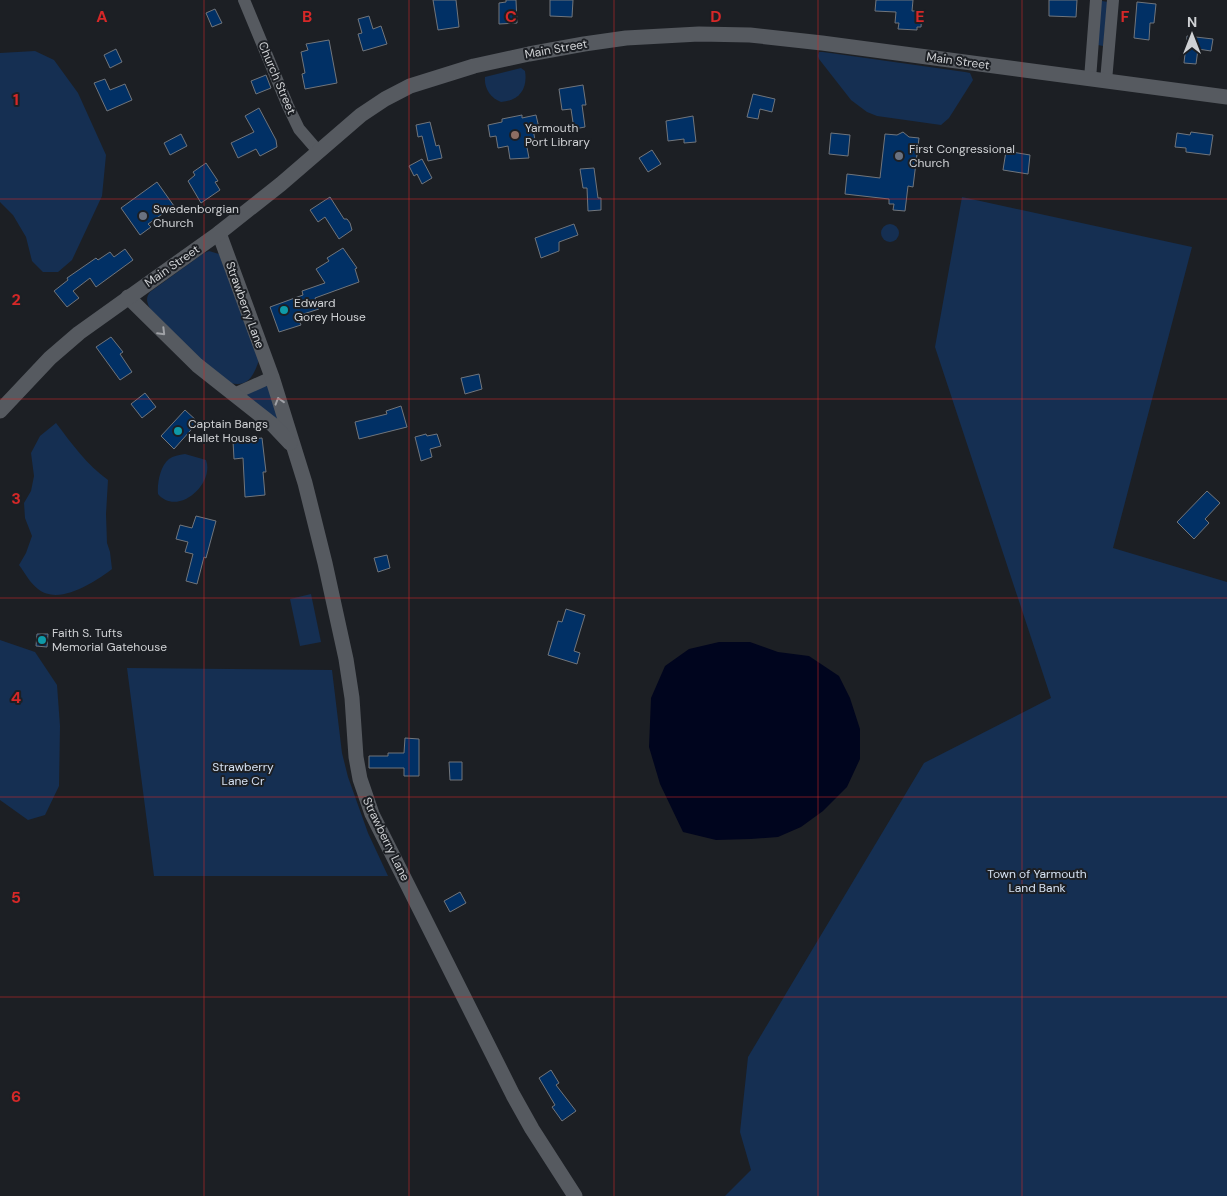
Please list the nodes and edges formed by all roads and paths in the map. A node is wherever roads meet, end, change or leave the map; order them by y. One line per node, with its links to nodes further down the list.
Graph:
1 (244, 0): 7 (street, Church Street)
2 (1096, 0): 4 (street)
3 (1113, 0): 5 (street)
4 (1090, 79): 5 (main road, Main Street); 7 (main road, Main Street)
5 (1106, 81): 6 (main road, Main Street)
6 (1227, 97)
7 (318, 151): 8 (main road, Main Street)
8 (219, 233): 9 (main road, Main Street); 10 (main road, Strawberry Lane)
9 (128, 297): 11 (main road, Strawberry Lane, one-way to 11); 12 (main road, Main Street)
10 (272, 376): 11 (street); 13 (main road, Strawberry Lane, one-way to 10)
11 (234, 394): 13 (main road, Strawberry Lane)
12 (0, 411)
13 (294, 448): 14 (main road, Strawberry Lane)
14 (575, 1196)

